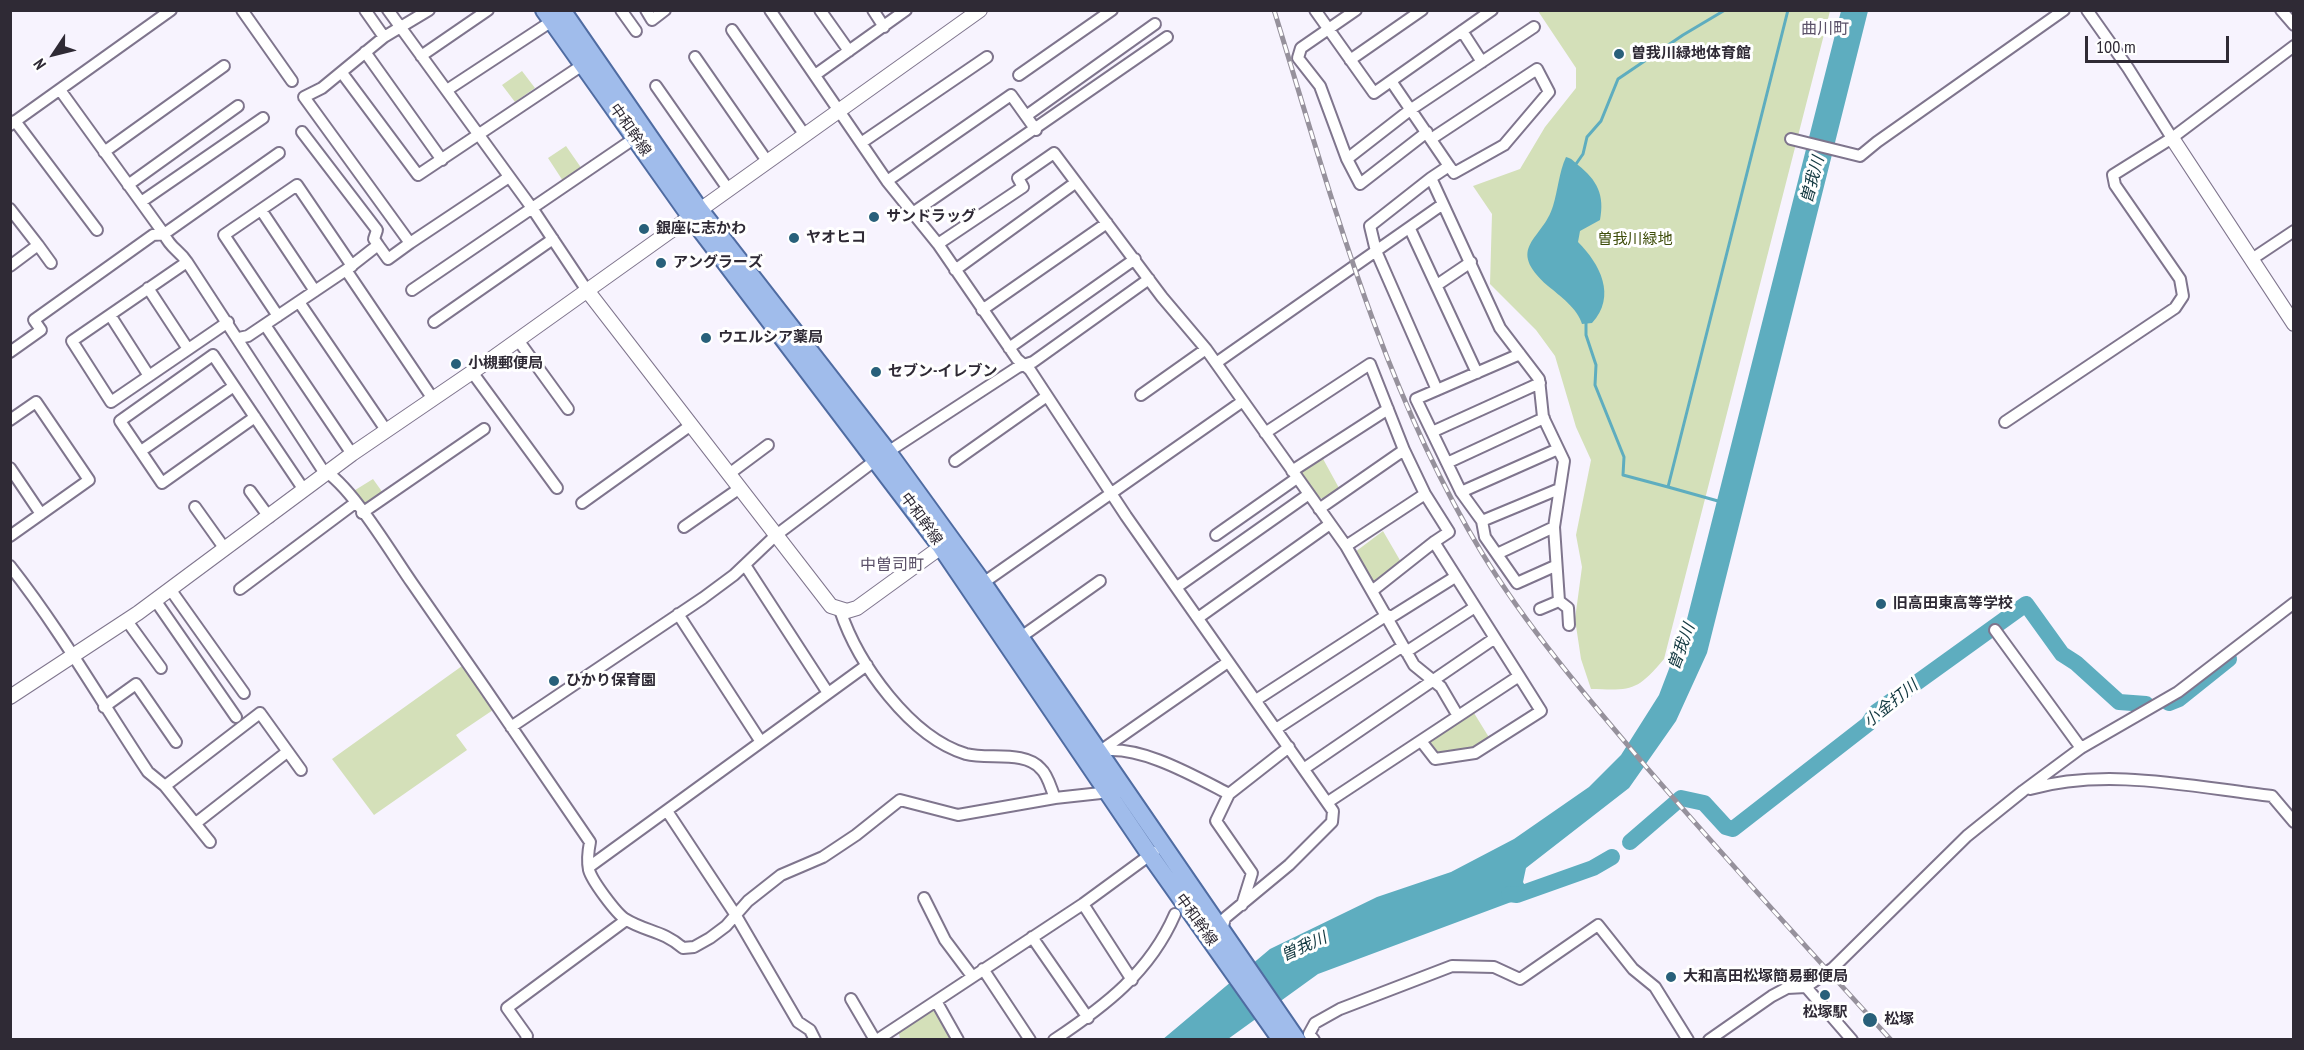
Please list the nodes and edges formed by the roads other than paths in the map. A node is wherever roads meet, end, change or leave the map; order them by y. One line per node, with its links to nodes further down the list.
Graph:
1 (171, 10): 51 (street)
2 (242, 10): 48 (street)
3 (365, 10): 33 (street)
4 (388, 10): 26 (street)
5 (429, 10): 26 (street)
6 (488, 10): 38 (street)
7 (621, 10): 31 (street)
8 (646, 10): 9 (street)
9 (665, 10)
10 (770, 10): 46 (street)
11 (820, 10): 36 (street)
12 (873, 10): 27 (street)
13 (906, 10): 27 (street)
14 (980, 10): 54 (street)
15 (1112, 10): 47 (street)
16 (1315, 10): 30 (street)
17 (1356, 10): 30 (street)
18 (1422, 10): 41 (street)
19 (1492, 10): 32 (street)
20 (2064, 10): 66 (street)
21 (2087, 10): 65 (street)
22 (2280, 10): 25 (street)
23 (553, 14): 43 (main road, 中和幹線); 52 (street); 86 (main road, 中和幹線)
24 (1155, 24): 56 (street)
25 (2294, 25)
26 (400, 27): 33 (street); 38 (street)
27 (884, 27): 36 (street)
28 (1534, 27): 42 (street)
29 (732, 30): 61 (street)
30 (1329, 30): 41 (street); 71 (street)
31 (636, 31)
32 (1462, 31): 42 (street); 49 (street)
33 (384, 37): 37 (street)
34 (1167, 37): 59 (street)
35 (2294, 46): 65 (street)
36 (849, 51): 46 (street)
37 (365, 52): 45 (street); 70 (street)
38 (421, 56): 52 (street)
39 (695, 57): 72 (street)
40 (987, 57): 67 (street)
41 (1350, 60): 49 (street)
42 (1482, 62): 55 (street)
43 (584, 64): 62 (street); 64 (main road, 中和幹線)
44 (224, 66): 68 (street)
45 (342, 73): 70 (street); 93 (street)
46 (815, 75): 54 (street)
47 (1019, 75)
48 (292, 81)
49 (1391, 81): 55 (street)
50 (656, 86): 79 (street)
51 (60, 90): 58 (street); 68 (street)
52 (447, 90): 62 (street)
53 (238, 106): 78 (street)
54 (837, 110): 61 (street); 67 (street)
55 (1410, 110): 63 (street); 71 (street)
56 (1026, 116): 59 (street); 76 (street)
57 (263, 118): 80 (street)
58 (13, 123): 89 (street)
59 (1036, 130): 85 (street)
60 (302, 132): 96 (street)
61 (804, 134): 72 (street)
62 (480, 135): 70 (street); 74 (street)
63 (1429, 136): 71 (street); 73 (street); 73 (street)
64 (635, 138): 82 (street); 86 (main road, 中和幹線)
65 (2172, 138): 98 (street); 144 (street)
66 (1791, 139)
67 (861, 143): 76 (street)
68 (104, 152): 78 (street)
69 (279, 153): 91 (street)
70 (442, 159)
71 (1347, 159)
72 (767, 160): 79 (street)
73 (1449, 166): 75 (street)
74 (508, 177): 82 (street); 93 (street)
75 (1431, 178): 81 (street); 97 (street)
76 (887, 181): 85 (street)
77 (1075, 183): 87 (street); 94 (street); 105 (street)
78 (128, 185): 80 (street)
79 (728, 189): 86 (street)
80 (141, 202): 91 (street)
81 (1443, 204): 88 (street); 101 (street)
82 (532, 208): 92 (street); 110 (street)
83 (10, 209): 95 (street)
84 (261, 210): 104 (street); 111 (street); 115 (street)
85 (914, 212): 94 (street)
86 (695, 213): 109 (street); 155 (main road, 中和幹線)
87 (1107, 223): 99 (street); 113 (street)
88 (1410, 229): 97 (street); 107 (street)
89 (97, 230)
90 (2294, 231): 98 (street)
91 (164, 234): 100 (street); 125 (street)
92 (552, 239): 109 (street); 117 (street)
93 (410, 243): 96 (street)
94 (938, 244): 105 (street)
95 (38, 245): 102 (street); 103 (street)
96 (378, 245): 104 (street)
97 (1376, 251): 127 (street); 134 (street)
98 (2252, 259): 118 (street)
99 (1135, 260): 106 (street); 122 (street)
100 (187, 262): 108 (street); 116 (street)
101 (1471, 262): 107 (street); 126 (street)
102 (51, 263)
103 (10, 266)
104 (349, 268): 111 (street); 137 (street)
105 (955, 270): 113 (street)
106 (1149, 279): 124 (street); 128 (street)
107 (1437, 285): 130 (street)
108 (148, 288): 114 (street); 123 (street)
109 (586, 289): 121 (street); 145 (street)
110 (412, 290)
111 (315, 291): 112 (street)
112 (299, 302): 115 (street); 147 (street)
113 (982, 310): 122 (street)
114 (110, 315): 131 (street); 131 (street)
115 (278, 316): 119 (street)
116 (228, 322): 120 (street); 123 (street)
117 (434, 322)
118 (2294, 324)
119 (265, 325): 120 (street); 154 (street)
120 (239, 339): 159 (street)
121 (518, 340): 129 (street); 139 (street)
122 (1009, 348): 128 (street)
123 (188, 349): 131 (street)
124 (1206, 349): 127 (street); 135 (street)
125 (10, 352)
126 (1520, 354): 130 (street); 132 (street)
127 (1216, 363): 138 (street)
128 (1024, 366): 136 (street); 155 (street)
129 (472, 372): 137 (street); 162 (street)
130 (1477, 373): 134 (street)
131 (149, 376)
132 (1540, 383): 142 (street); 148 (street)
133 (234, 386): 141 (street); 153 (street); 153 (street)
134 (1437, 390): 148 (street)
135 (1142, 395)
136 (1047, 396): 156 (street); 167 (street)
137 (433, 399): 147 (street)
138 (1243, 401): 149 (street); 167 (street)
139 (568, 409)
140 (1388, 409): 149 (street); 152 (street); 161 (street)
141 (255, 417): 153 (street); 165 (street)
142 (1544, 418): 151 (street); 157 (street)
143 (10, 420): 175 (street)
144 (2005, 422)
145 (691, 425): 160 (street); 171 (street)
146 (484, 429): 173 (street)
147 (386, 430): 154 (street)
148 (1432, 432): 157 (street)
149 (1265, 433): 161 (street)
150 (768, 445): 160 (street)
151 (1558, 449): 164 (street); 168 (street)
152 (1404, 450): 169 (street); 174 (street)
153 (141, 451)
154 (352, 453): 159 (street)
155 (882, 456): 183 (street); 186 (main road, 中和幹線); 194 (main road, 中和幹線)
156 (955, 461)
157 (1447, 463): 168 (street)
158 (10, 468): 175 (street)
159 (328, 472): 165 (street); 173 (street)
160 (729, 474): 163 (street)
161 (1294, 474): 170 (street); 181 (street)
162 (557, 488)
163 (740, 488): 179 (street); 183 (street)
164 (1559, 489): 177 (street); 180 (street)
165 (304, 490): 176 (street)
166 (250, 491): 176 (street)
167 (1111, 492): 194 (street); 195 (street)
168 (1461, 492): 177 (street)
169 (1425, 494): 184 (street); 185 (street)
170 (1309, 495): 174 (street); 195 (street)
171 (582, 502)
172 (195, 507): 187 (street)
173 (358, 508): 197 (street); 227 (street)
174 (1319, 508): 178 (street)
175 (42, 514): 182 (street)
176 (269, 517): 187 (street)
177 (1482, 521): 188 (street)
178 (1330, 524): 185 (street); 207 (street)
179 (684, 527)
180 (1554, 527): 188 (street); 191 (street)
181 (1216, 535)
182 (10, 536)
183 (775, 536): 189 (street); 204 (street)
184 (1434, 542): 192 (street); 198 (street)
185 (1346, 546): 198 (street)
186 (941, 547): 204 (street); 235 (main road, 中和幹線)
187 (225, 549): 196 (street)
188 (1497, 554): 191 (street)
189 (745, 565): 205 (street); 221 (street)
190 (10, 566): 214 (street)
191 (1556, 566): 200 (street)
192 (1455, 577): 202 (street); 206 (street)
193 (1100, 581): 211 (street)
194 (983, 583): 211 (main road, 中和幹線)
195 (1178, 587): 207 (street)
196 (170, 589): 199 (street); 220 (street)
197 (240, 589)
198 (1372, 591): 206 (street)
199 (156, 600): 208 (street); 226 (street)
200 (1559, 601): 203 (street); 209 (street)
201 (2294, 603): 233 (street)
202 (1475, 607): 212 (street); 213 (street)
203 (1540, 609)
204 (840, 610): 216 (street)
205 (678, 614): 227 (street); 231 (street)
206 (1388, 617): 213 (street); 223 (street)
207 (1198, 618): 215 (street)
208 (127, 621): 214 (street); 217 (street)
209 (1569, 624)
210 (1995, 630): 233 (street)
211 (1022, 637): 235 (main road, 中和幹線)
212 (1495, 638): 218 (street); 219 (street)
213 (1404, 649): 219 (street); 228 (street)
214 (72, 655): 222 (street); 224 (street)
215 (1228, 662): 223 (street); 235 (street)
216 (867, 665): 221 (street); 242 (street)
217 (161, 668)
218 (1519, 676): 225 (street); 229 (street)
219 (1432, 680): 225 (street); 236 (street)
220 (244, 693)
221 (828, 693): 231 (street)
222 (10, 697)
223 (1256, 700): 228 (street)
224 (104, 707): 230 (street); 238 (street)
225 (1458, 716): 229 (street)
226 (237, 717)
227 (511, 727): 250 (street)
228 (1276, 729): 232 (street)
229 (1421, 741): 243 (street)
230 (177, 742)
231 (761, 742): 244 (street)
232 (1289, 747): 236 (street); 241 (street)
233 (2080, 748): 240 (street)
234 (287, 752): 237 (street); 238 (street); 246 (street)
235 (1094, 756): 239 (main road, 中和幹線); 241 (street)
236 (1305, 768): 243 (street)
237 (301, 770)
238 (165, 786): 246 (street)
239 (1115, 788): 242 (street); 248 (main road, 中和幹線); 249 (main road, 中和幹線)
240 (2024, 791): 245 (street); 262 (street)
241 (1229, 794): 253 (street)
242 (1055, 798): 254 (street)
243 (1328, 802): 253 (street)
244 (667, 811): 250 (street); 254 (street)
245 (2294, 822)
246 (196, 823): 247 (street)
247 (210, 843)
248 (1164, 845): 249 (street); 258 (main road, 中和幹線)
249 (1150, 855): 252 (street); 258 (main road, 中和幹線)
250 (589, 867): 256 (street)
251 (924, 898): 260 (street)
252 (1083, 904): 257 (street); 261 (street)
253 (1241, 905): 258 (street)
254 (735, 914): 256 (street); 270 (street)
255 (1175, 914): 261 (street)
256 (626, 920): 269 (street)
257 (1032, 937): 259 (street); 265 (street)
258 (1220, 937): 266 (main road, 中和幹線)
259 (983, 969): 260 (street); 272 (street)
260 (972, 976): 264 (street)
261 (1132, 980): 265 (street)
262 (1806, 987): 276 (street); 277 (street)
263 (850, 999): 267 (street)
264 (936, 1001): 267 (street); 271 (street)
265 (1088, 1018): 273 (street)
266 (1279, 1029): 274 (main road, 中和幹線)
267 (882, 1038)
268 (1314, 1039): 275 (street)
269 (526, 1040)
270 (815, 1040)
271 (958, 1040)
272 (1030, 1040)
273 (1054, 1040)
274 (1297, 1040)
275 (1688, 1040)
276 (1708, 1040)
277 (1852, 1040)

